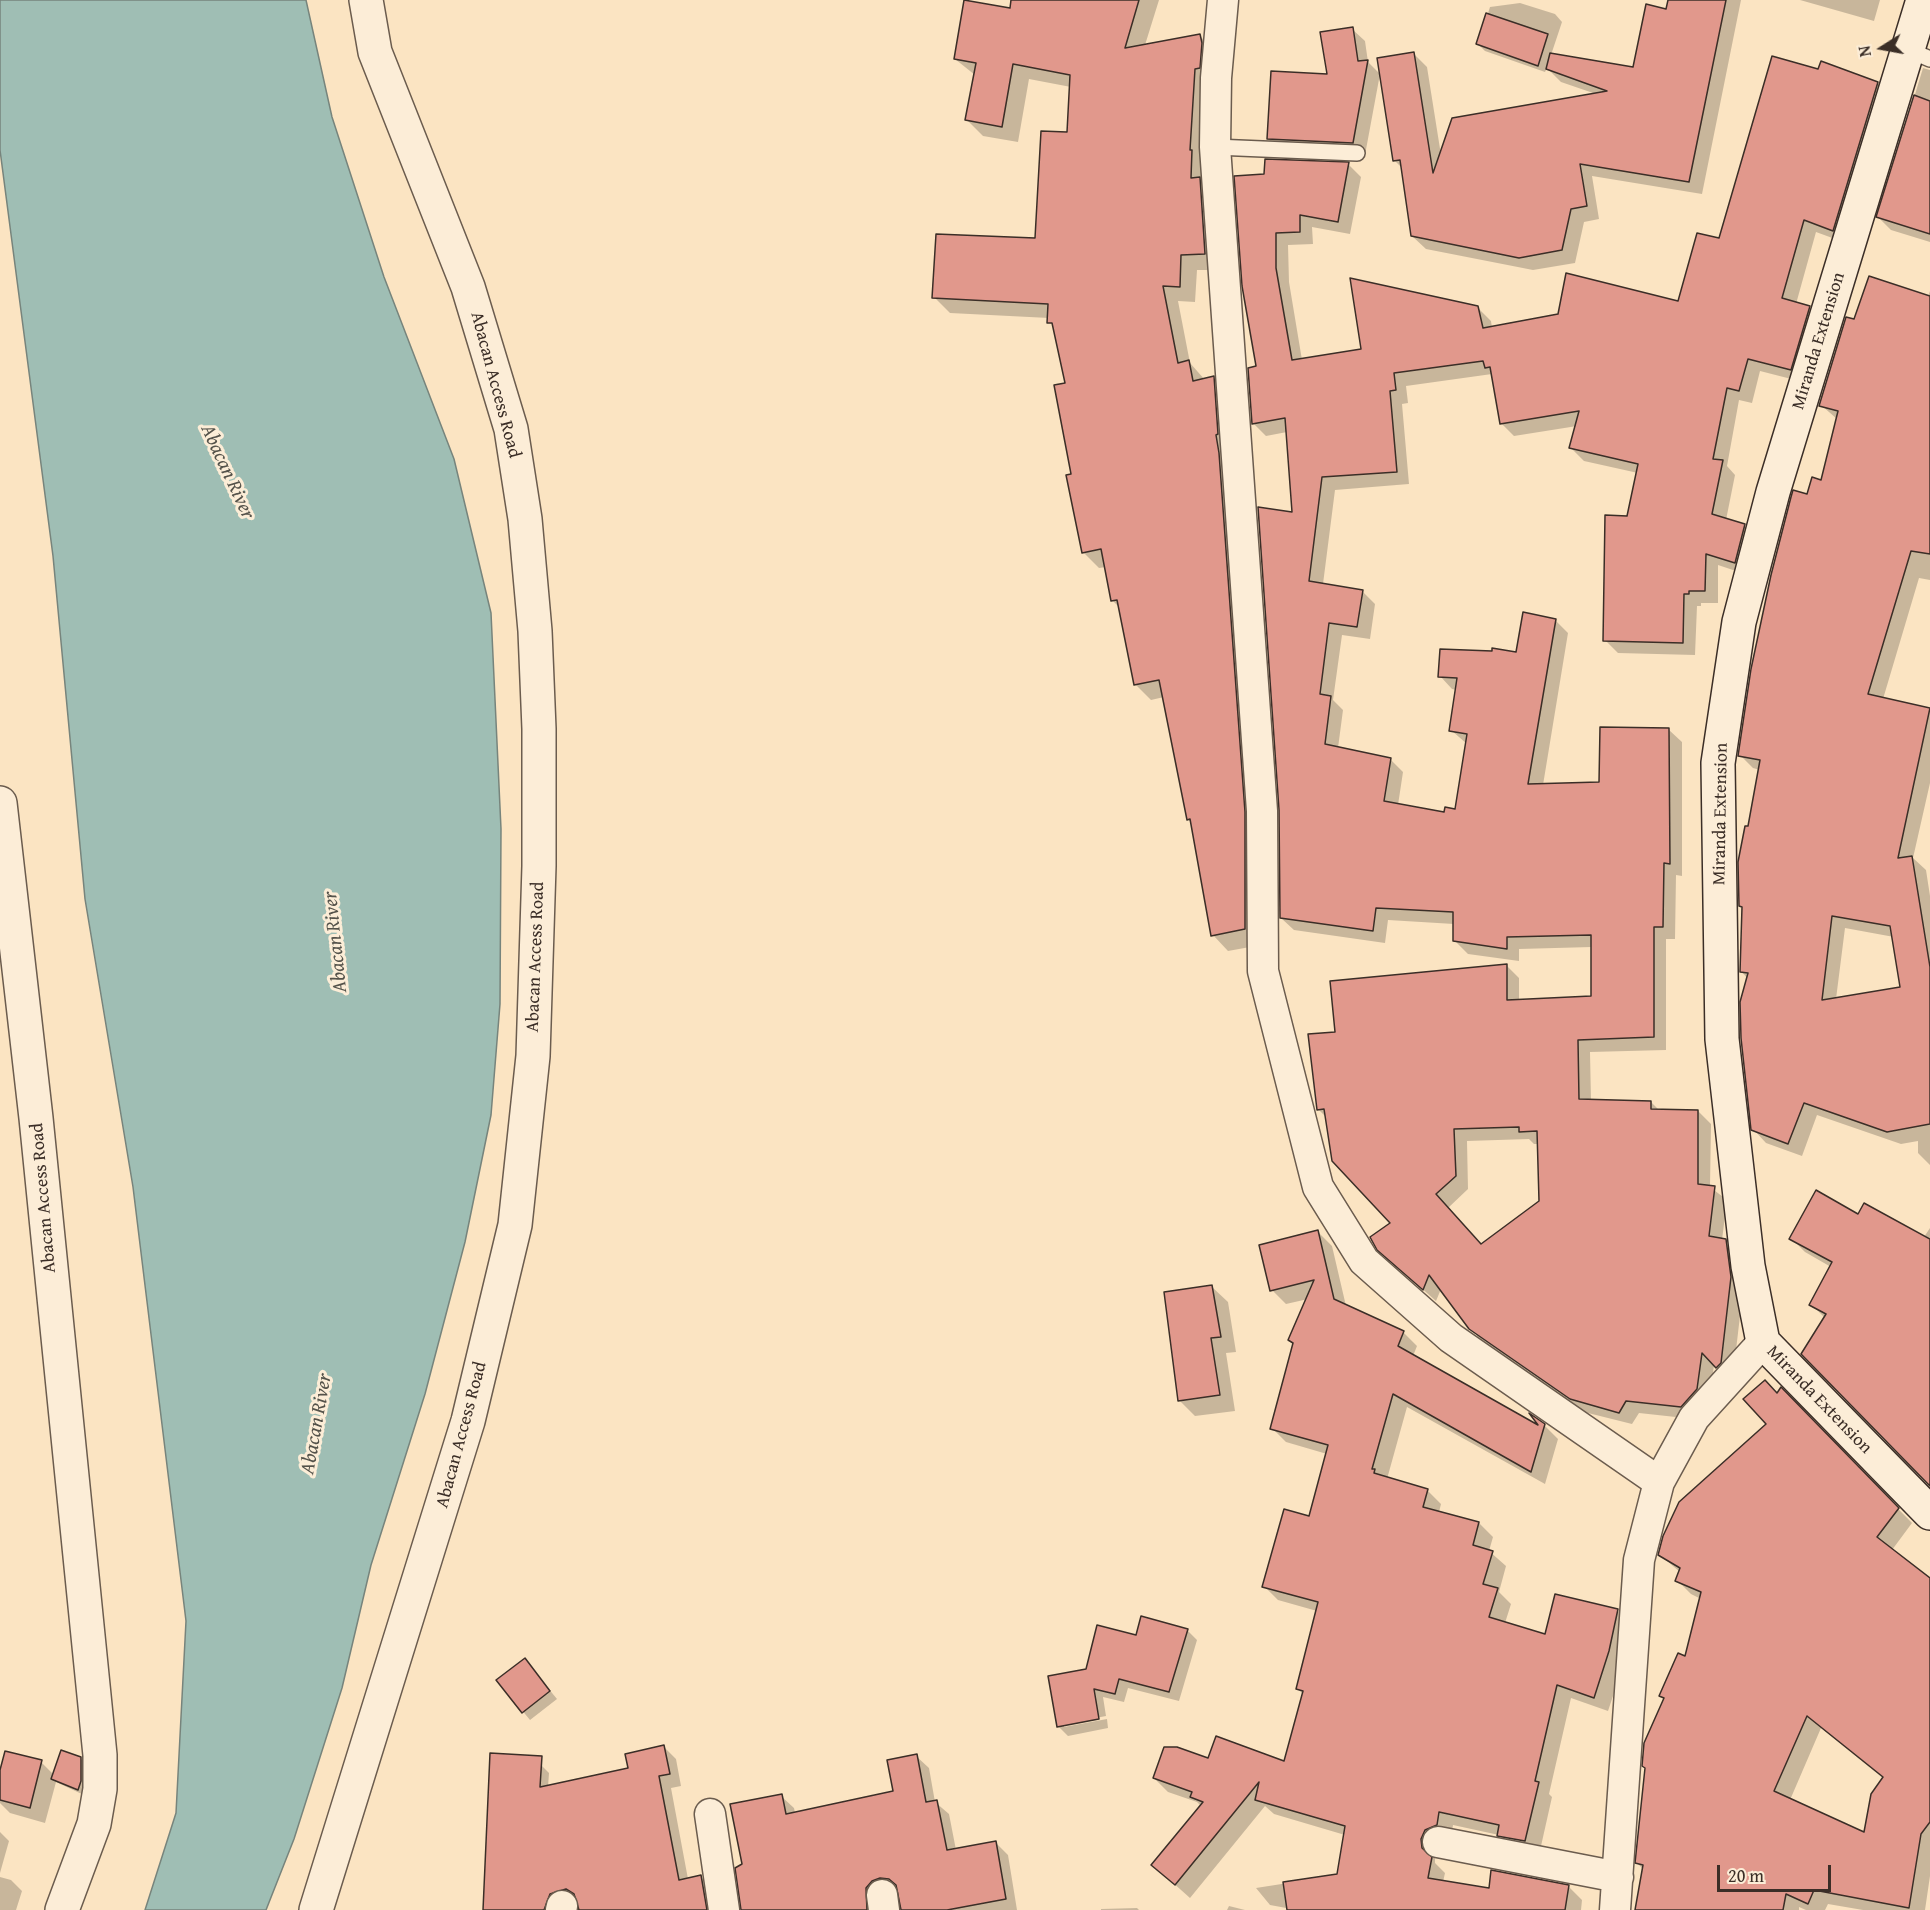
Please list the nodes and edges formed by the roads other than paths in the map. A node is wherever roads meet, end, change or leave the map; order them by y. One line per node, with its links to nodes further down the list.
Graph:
1 (366, 0): 15 (street, Abacan Access Road)
2 (1223, 0): 5 (street)
3 (1923, 0): 4 (street, Miranda Extension)
4 (1919, 55): 8 (street, Miranda Extension)
5 (1215, 147): 6 (lane); 9 (street)
6 (1357, 153)
7 (0, 803): 14 (street, Abacan Access Road)
8 (1763, 1342): 9 (street); 10 (street, Miranda Extension)
9 (1659, 1482): 13 (street)
10 (1930, 1513)
11 (710, 1814): 16 (street)
12 (1438, 1842): 13 (street)
13 (1618, 1877): 17 (street)
14 (62, 1910)
15 (316, 1910)
16 (724, 1910)
17 (1615, 1910)

